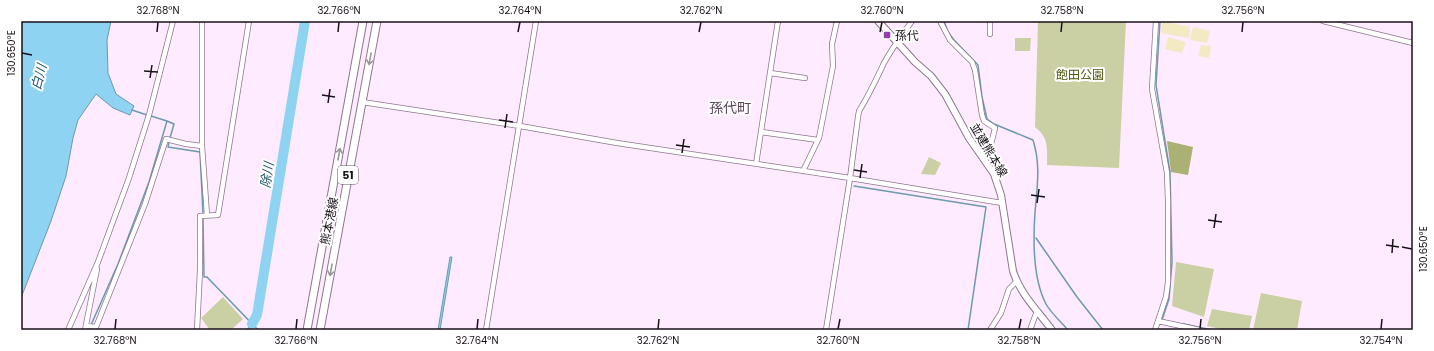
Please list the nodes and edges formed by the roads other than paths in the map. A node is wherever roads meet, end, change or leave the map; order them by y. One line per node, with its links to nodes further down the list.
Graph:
1 (173, 21): 34 (street)
2 (202, 21): 25 (street)
3 (249, 21): 31 (street)
4 (363, 21): 20 (main road, 熊本港線 / 51)
5 (377, 21): 21 (main road, 熊本港線 / 51, one-way to 21)
6 (536, 21): 22 (street)
7 (778, 21): 18 (street)
8 (837, 21): 24 (street)
9 (878, 21): 16 (main road, 並建熊本線)
10 (912, 21): 16 (street)
11 (940, 21): 26 (street)
12 (990, 21): 15 (street)
13 (1156, 21): 37 (street)
14 (1323, 21): 17 (street)
15 (990, 34)
16 (897, 42): 26 (main road, 並建熊本線); 29 (street)
17 (1413, 43)
18 (770, 73): 19 (street); 23 (street)
19 (805, 78)
20 (349, 100): 21 (main road); 32 (main road, 熊本港線 / 51, one-way to 20)
21 (362, 102): 22 (street); 33 (main road, 熊本港線 / 51)
22 (520, 126): 27 (street); 43 (street)
23 (761, 132): 24 (street); 27 (street)
24 (818, 140): 28 (street)
25 (202, 146): 31 (street); 38 (street)
26 (983, 158): 30 (main road, 並建熊本線)
27 (756, 164): 28 (street)
28 (803, 171): 29 (street)
29 (850, 178): 30 (street); 44 (street)
30 (1002, 204): 35 (main road, 並建熊本線)
31 (207, 215): 40 (street)
32 (325, 232): 33 (main road); 41 (main road, 熊本港線 / 51)
33 (337, 235): 42 (main road, 熊本港線 / 51, one-way to 42)
34 (98, 262): 38 (street); 39 (street)
35 (1016, 282): 36 (main road, 並建熊本線); 45 (street)
36 (1037, 311): 46 (street); 47 (main road, 並建熊本線)
37 (1158, 321): 48 (street); 49 (street)
38 (86, 328)
39 (68, 330)
40 (196, 330)
41 (307, 330)
42 (320, 330)
43 (486, 330)
44 (826, 330)
45 (990, 330)
46 (1030, 330)
47 (1052, 330)
48 (1155, 330)
49 (1200, 330)

